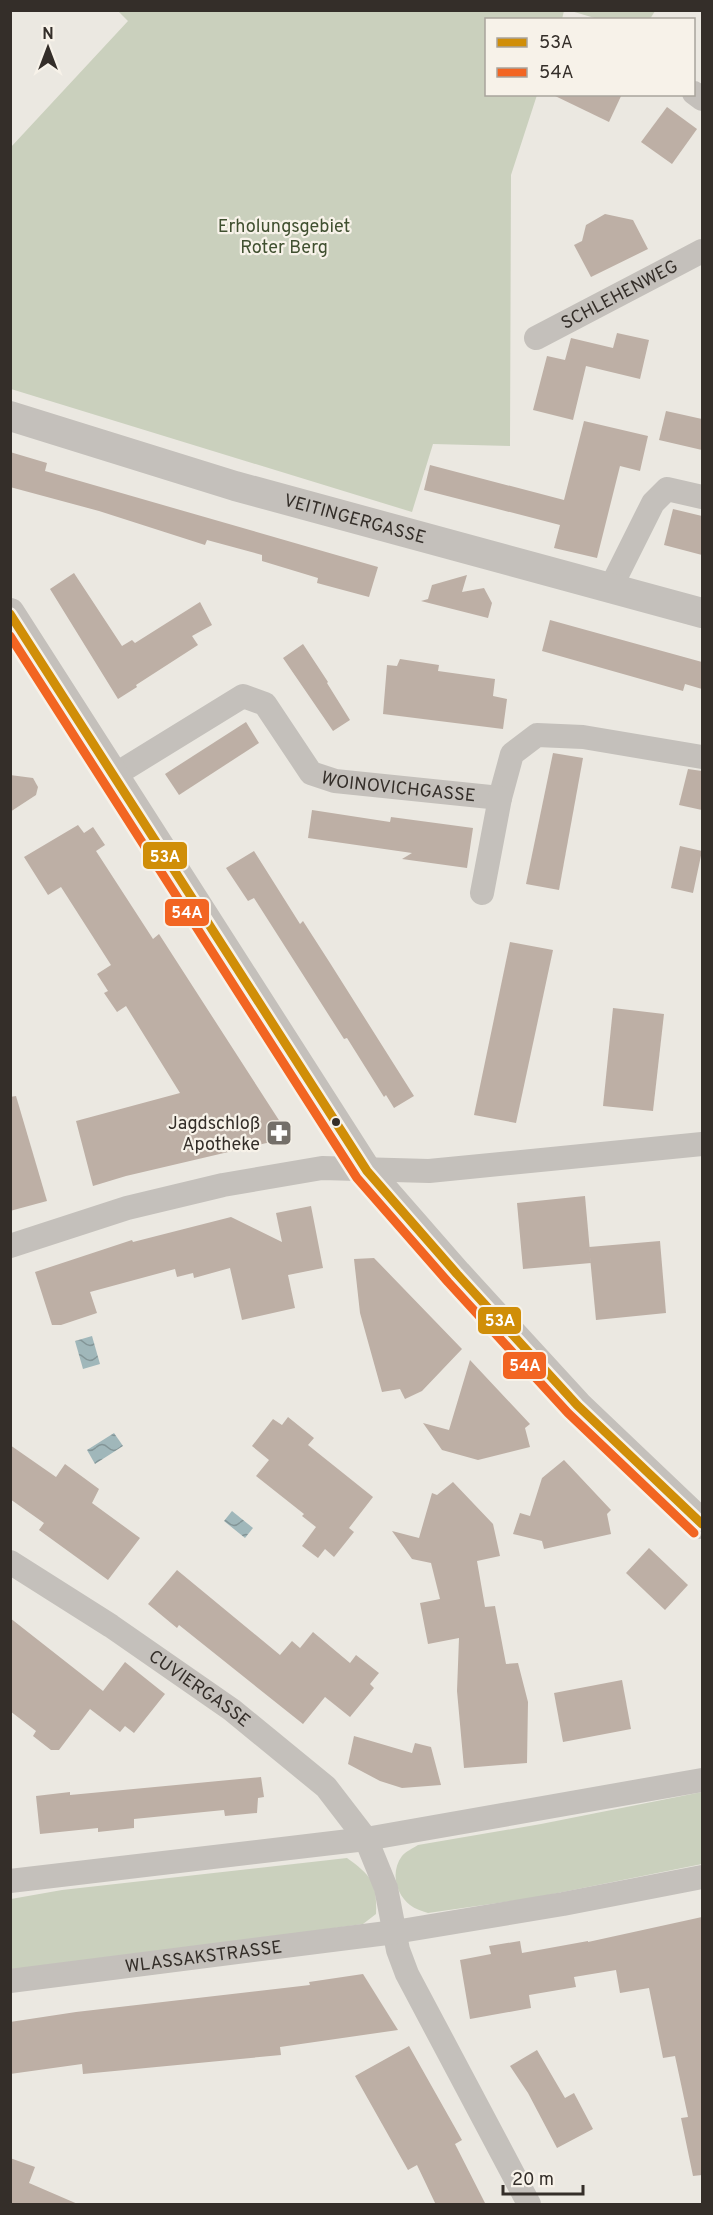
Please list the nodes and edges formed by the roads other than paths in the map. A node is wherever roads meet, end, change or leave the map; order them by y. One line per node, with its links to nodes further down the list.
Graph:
1 (702, 250): 2 (street, SCHLEHENWEG)
2 (536, 338)
3 (10, 416): 5 (street, VEITINGERGASSE)
4 (702, 497): 5 (street)
5 (610, 589): 6 (street, VEITINGERGASSE)
6 (702, 613)
7 (10, 614): 9 (street)
8 (702, 757): 10 (street, WOINOVICHGASSE)
9 (113, 776): 10 (street, WOINOVICHGASSE); 13 (street)
10 (500, 798): 11 (street)
11 (482, 893)
12 (702, 1144): 13 (street)
13 (367, 1171): 14 (street); 15 (street)
14 (10, 1246)
15 (702, 1524)
16 (10, 1562): 18 (street, CUVIERGASSE)
17 (702, 1779): 18 (street)
18 (366, 1839): 20 (street); 21 (street)
19 (702, 1877): 21 (street, WLASSAKSTRASSE)
20 (10, 1881)
21 (395, 1932): 22 (street, WLASSAKSTRASSE); 23 (street)
22 (10, 1980)
23 (529, 2205)

